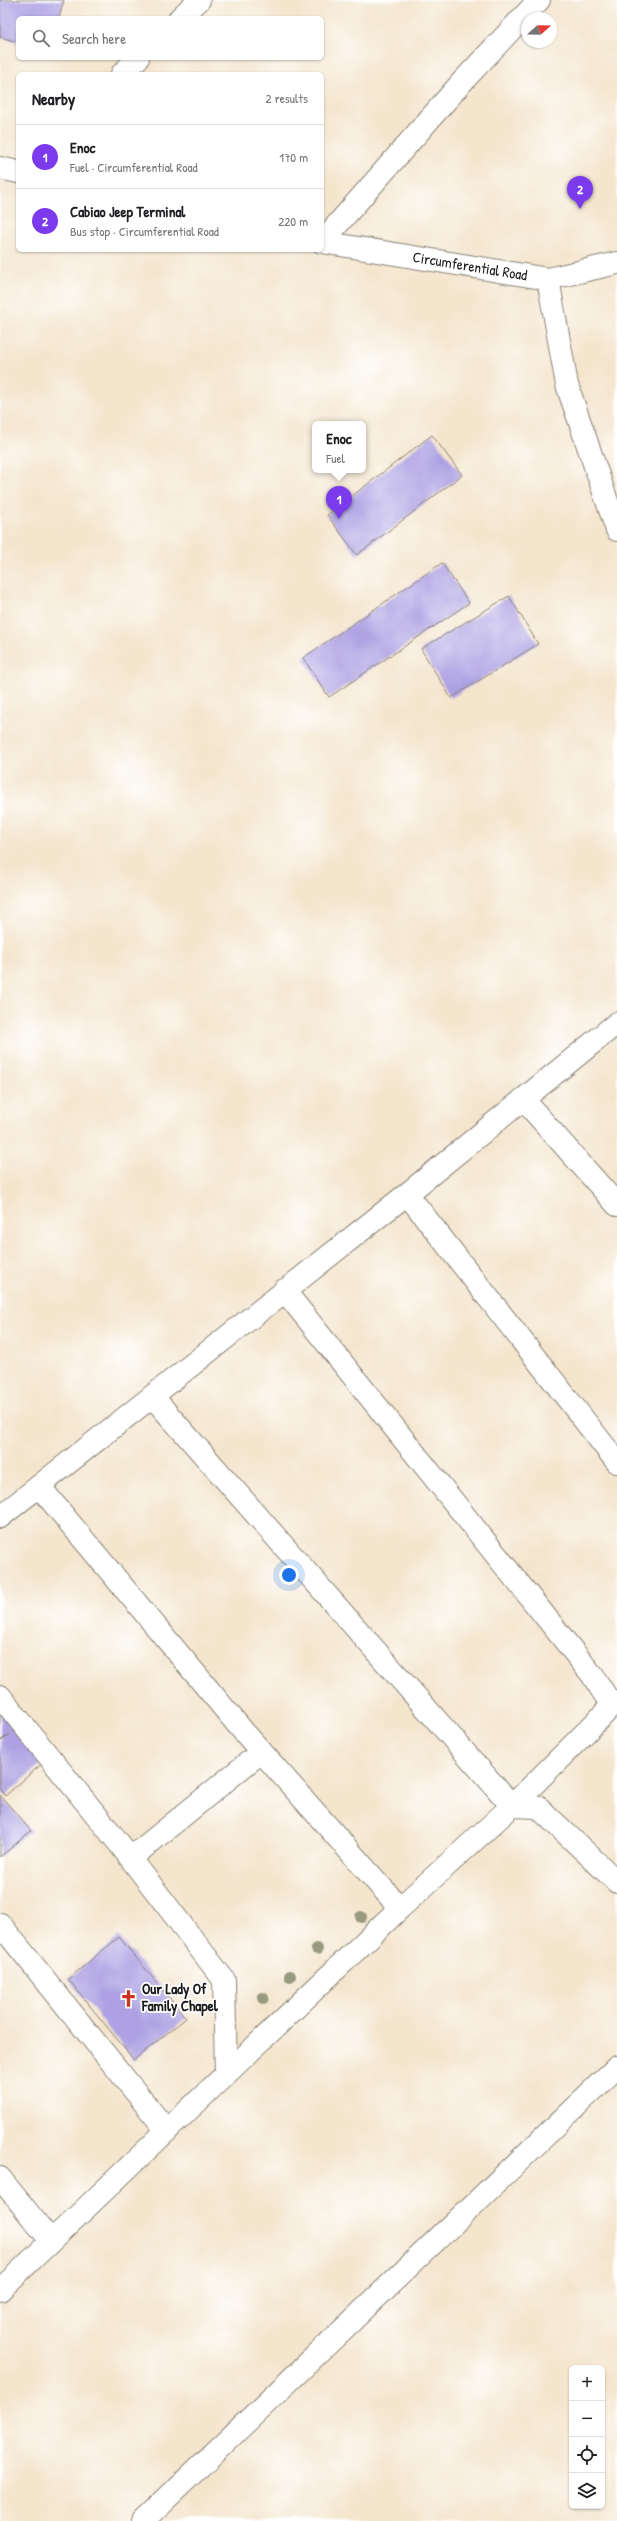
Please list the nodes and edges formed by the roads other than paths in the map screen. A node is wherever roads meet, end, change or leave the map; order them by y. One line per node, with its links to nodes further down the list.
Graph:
1 (199, 0): 3 (street)
2 (539, 0): 8 (street)
3 (182, 16)
4 (136, 60): 5 (street)
5 (124, 72)
6 (0, 168): 7 (street)
7 (16, 172)
8 (324, 240)
9 (324, 242): 11 (street, Circumferential Road)
10 (617, 263): 11 (street, Circumferential Road)
11 (548, 279): 12 (street)
12 (617, 530)
13 (617, 1023): 14 (street)
14 (523, 1099): 15 (street); 16 (street)
15 (407, 1194): 17 (street); 19 (street)
16 (617, 1205)
17 (284, 1290): 18 (street); 23 (street)
18 (152, 1396): 20 (street); 25 (street)
19 (617, 1462)
20 (39, 1486): 21 (street); 24 (street)
21 (0, 1517)
22 (0, 1696): 26 (street)
23 (615, 1703): 25 (street)
24 (261, 1752): 26 (street); 28 (street)
25 (512, 1806): 27 (street); 28 (street)
26 (131, 1858): 31 (street)
27 (617, 1882)
28 (400, 1908): 31 (street)
29 (0, 1924): 32 (street)
30 (617, 2066): 36 (street)
31 (226, 2074): 32 (street)
32 (167, 2130): 34 (street)
33 (0, 2178): 34 (street)
34 (51, 2241): 35 (street)
35 (0, 2290)
36 (143, 2521)

